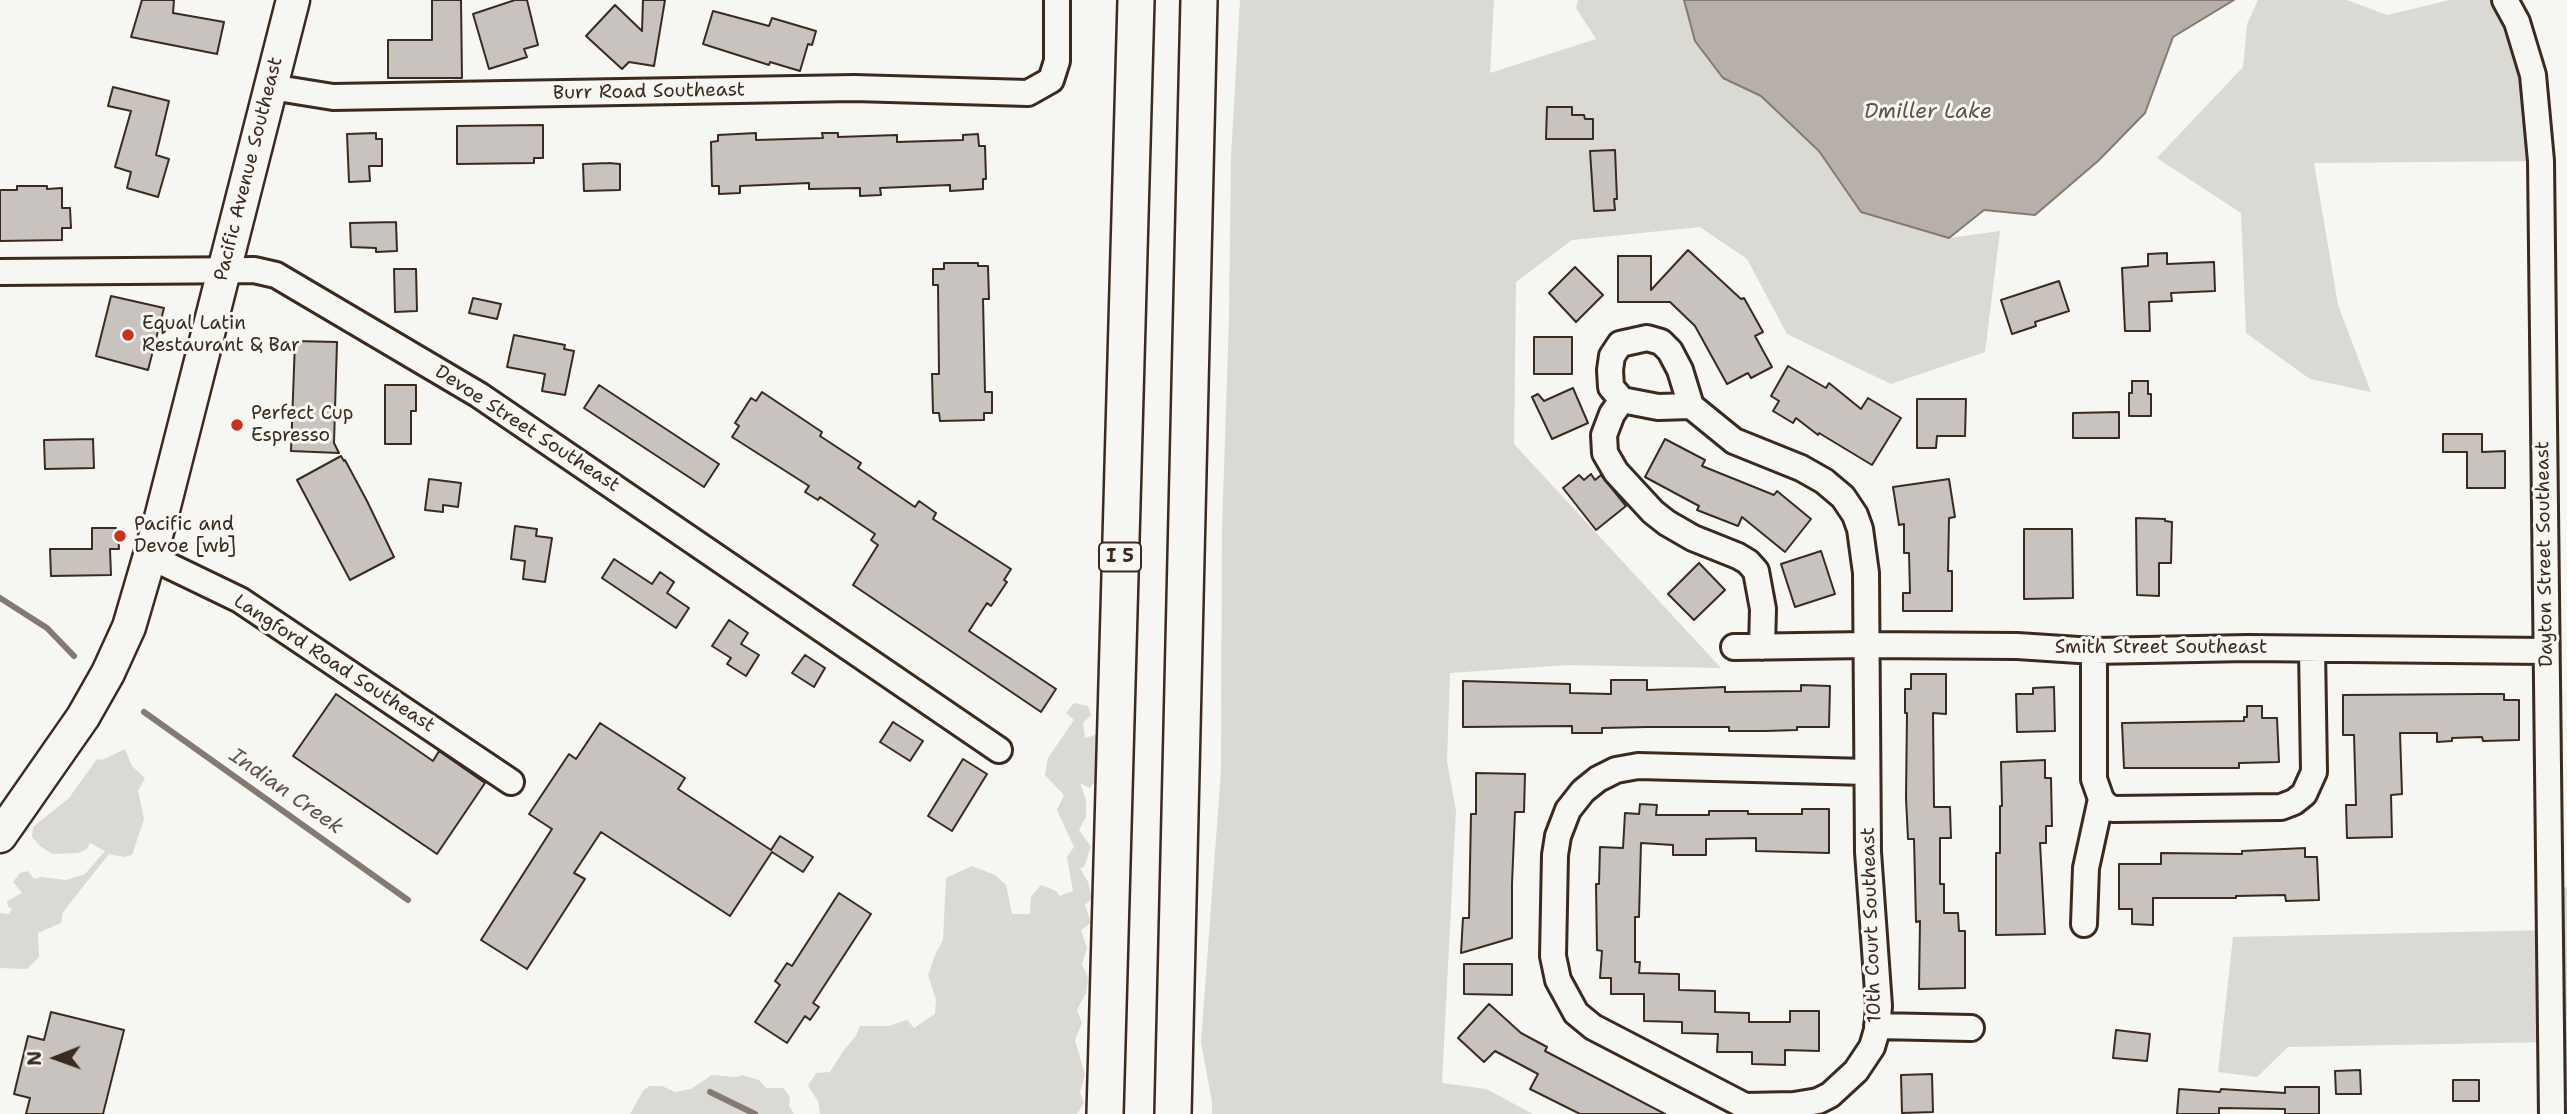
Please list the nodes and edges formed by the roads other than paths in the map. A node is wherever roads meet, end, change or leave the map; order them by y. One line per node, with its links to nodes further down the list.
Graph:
1 (293, 0): 6 (main road, Pacific Avenue Southeast)
2 (1057, 0): 6 (street, Burr Road Southeast)
3 (1136, 0): 26 (highway, I 5)
4 (1199, 0): 27 (highway)
5 (2505, 0): 16 (street, Dayton Street Southeast)
6 (271, 87): 7 (main road, Pacific Avenue Southeast)
7 (223, 270): 8 (street, Devoe Street Southeast); 11 (main road, Pacific Avenue Southeast); 18 (street, Devoe Street Southeast)
8 (0, 272)
9 (1622, 400): 10 (street); 10 (street); 14 (street)
10 (1691, 406): 12 (street, 10th Court Southeast)
11 (151, 557): 20 (street, Langford Road Southeast); 22 (main road, Pacific Avenue Southeast)
12 (1867, 645): 14 (street, Smith Street Southeast); 17 (street, Smith Street Southeast); 19 (street, 10th Court Southeast)
13 (1734, 647): 14 (street, Smith Street Southeast)
14 (1762, 647)
15 (2312, 649): 16 (street, Smith Street Southeast); 17 (street, Smith Street Southeast); 21 (street)
16 (2546, 651): 28 (street, Dayton Street Southeast)
17 (2094, 652): 21 (street)
18 (999, 750)
19 (1867, 772): 24 (street, 10th Court Southeast); 24 (street, 10th Court Southeast)
20 (511, 782)
21 (2101, 799): 23 (street)
22 (0, 836)
23 (2084, 924)
24 (1877, 1026): 25 (street)
25 (1971, 1028)
26 (1105, 1114)
27 (1173, 1114)
28 (2552, 1114)

